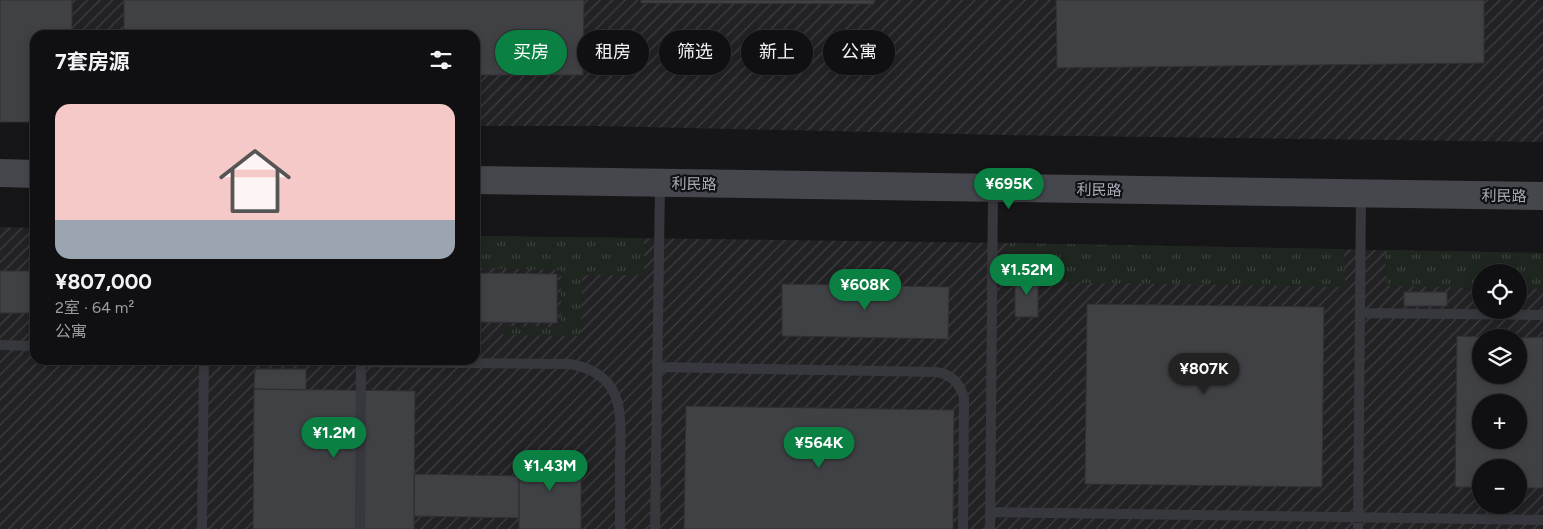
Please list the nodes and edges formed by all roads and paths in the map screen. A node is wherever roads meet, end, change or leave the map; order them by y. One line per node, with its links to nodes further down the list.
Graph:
1 (0, 173): 2 (main road)
2 (30, 174)
3 (480, 180): 4 (main road, 利民路)
4 (660, 183): 5 (main road, 利民路); 15 (lane)
5 (993, 188): 6 (main road, 利民路); 16 (lane)
6 (1361, 194): 7 (main road, 利民路); 8 (lane)
7 (1543, 196)
8 (1360, 313): 9 (lane); 24 (lane)
9 (1543, 315)
10 (0, 345): 11 (lane)
11 (30, 346)
12 (480, 362): 20 (lane)
13 (204, 365): 18 (lane)
14 (361, 365): 19 (lane)
15 (657, 367): 21 (lane); 22 (lane)
16 (990, 512): 17 (lane); 23 (lane)
17 (1543, 520)
18 (202, 529)
19 (360, 529)
20 (620, 529)
21 (655, 529)
22 (963, 529)
23 (990, 529)
24 (1358, 529)

